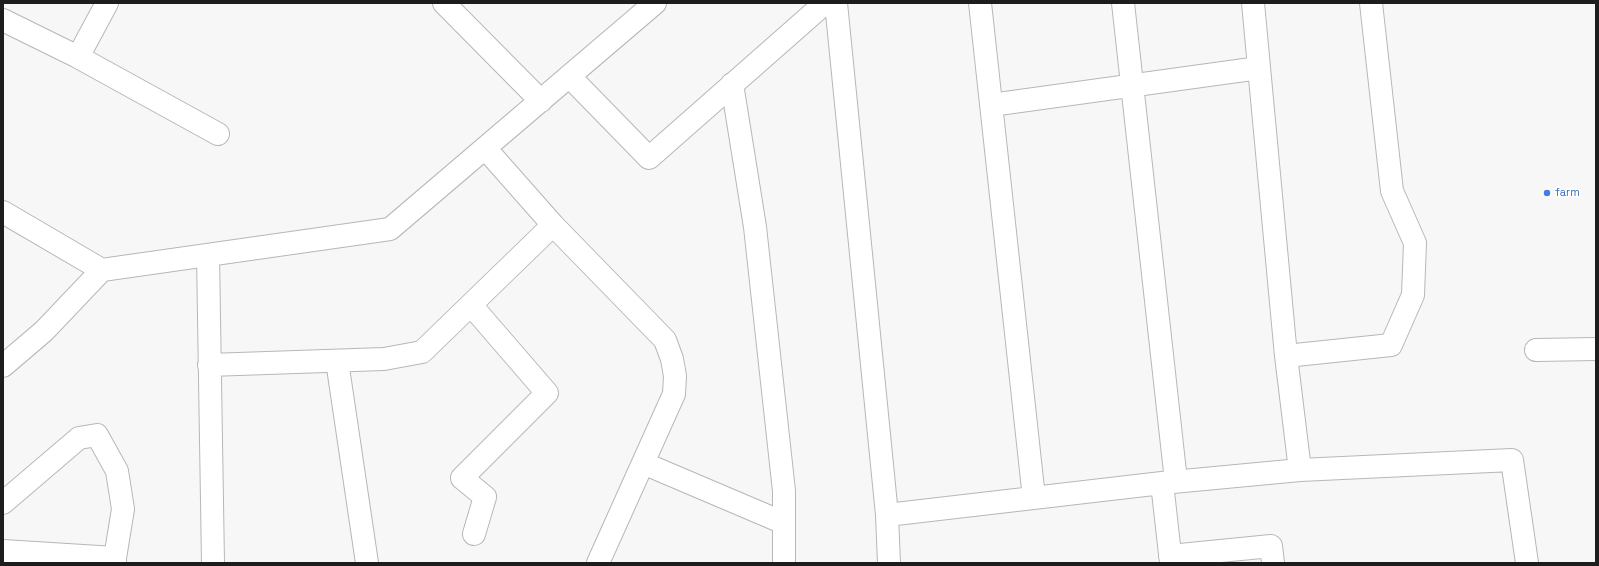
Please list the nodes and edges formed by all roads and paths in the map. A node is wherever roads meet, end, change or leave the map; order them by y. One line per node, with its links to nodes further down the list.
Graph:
1 (107, 3): 11 (street)
2 (444, 3): 16 (street)
3 (824, 3): 14 (street)
4 (836, 3): 36 (street)
5 (980, 3): 17 (street)
6 (1123, 3): 15 (street)
7 (1253, 3): 12 (street)
8 (1371, 3): 27 (street)
9 (652, 4): 13 (street)
10 (3, 20): 11 (street)
11 (78, 57): 18 (street)
12 (1259, 68): 15 (street); 27 (street)
13 (569, 76): 14 (street); 16 (street)
14 (732, 84): 37 (street)
15 (1132, 86): 17 (street); 33 (street)
16 (540, 101): 19 (street)
17 (991, 105): 34 (street)
18 (218, 134)
19 (485, 148): 21 (street); 22 (street)
20 (3, 212): 23 (street)
21 (553, 225): 24 (street); 31 (street)
22 (208, 255): 23 (street); 29 (street)
23 (102, 270): 30 (street)
24 (471, 305): 28 (street); 38 (street)
25 (1596, 349): 26 (street)
26 (1536, 350)
27 (1286, 356): 32 (street)
28 (337, 361): 29 (street); 43 (street)
29 (209, 365): 42 (street)
30 (3, 366)
31 (643, 463): 37 (street); 44 (street)
32 (1300, 470): 33 (street); 48 (street)
33 (1169, 482): 34 (street); 41 (street)
34 (1034, 498): 36 (street)
35 (3, 503): 40 (street)
36 (887, 515): 46 (street)
37 (784, 523): 45 (street)
38 (474, 534)
39 (3, 551): 40 (street)
40 (115, 560)
41 (1171, 560): 47 (street)
42 (213, 563)
43 (367, 563)
44 (598, 563)
45 (784, 563)
46 (889, 563)
47 (1273, 563)
48 (1527, 563)

